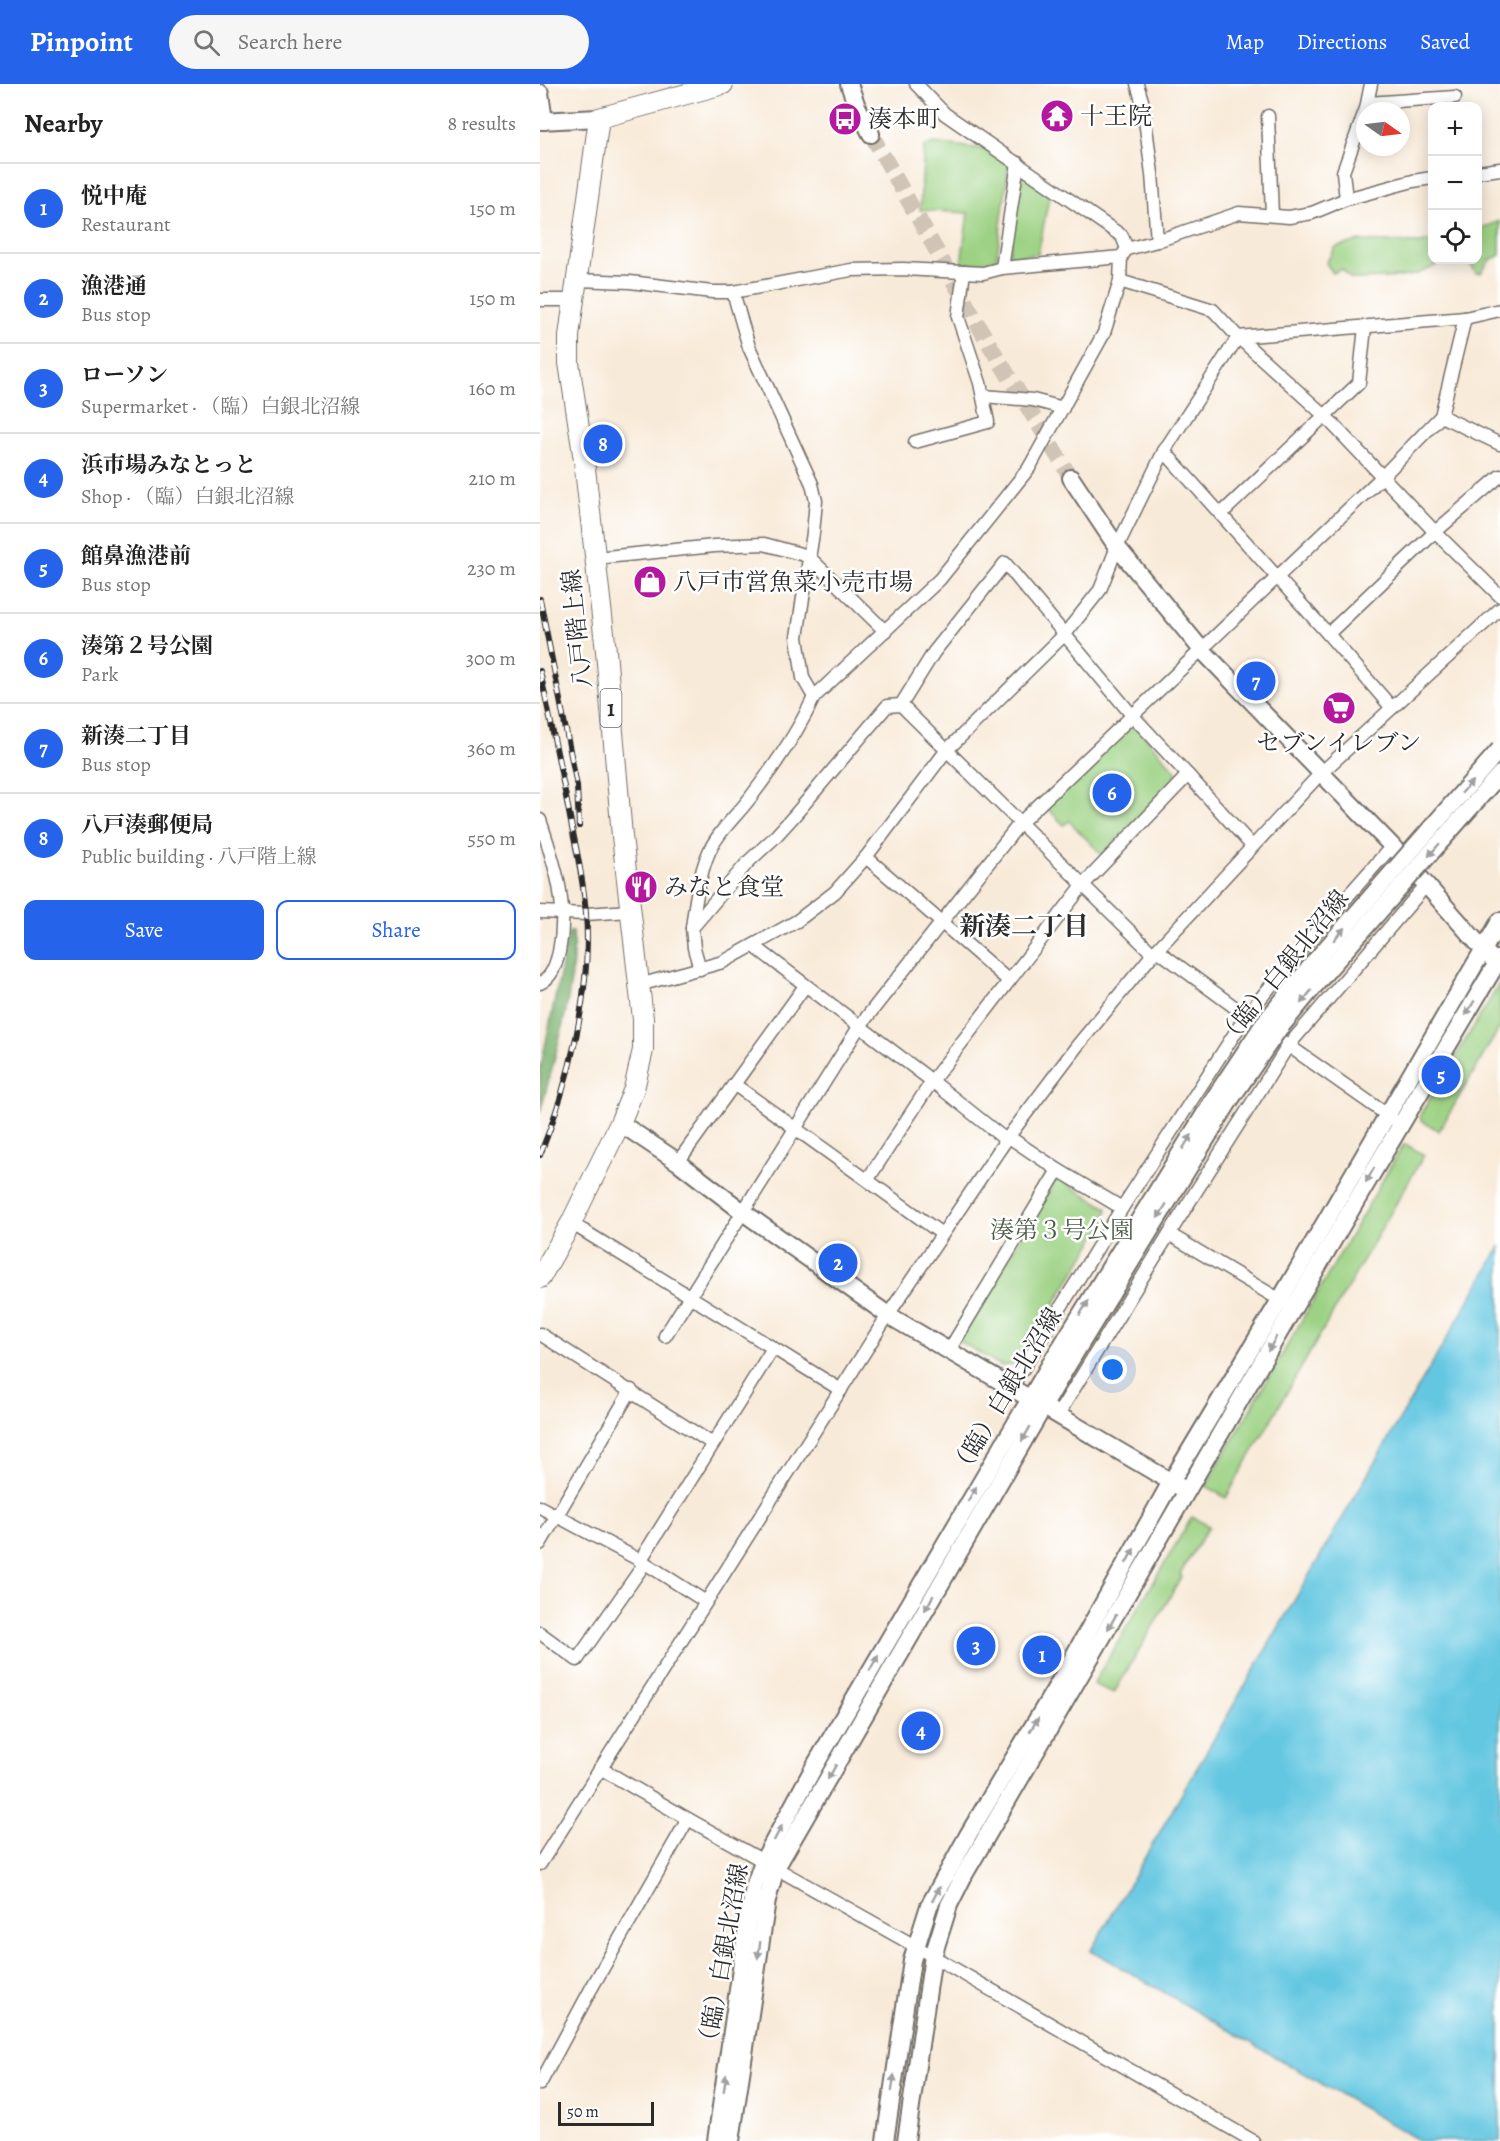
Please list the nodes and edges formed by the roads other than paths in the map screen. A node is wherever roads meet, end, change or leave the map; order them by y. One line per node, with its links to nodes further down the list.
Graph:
1 (723, 84): 11 (main road)
2 (849, 84): 13 (street)
3 (916, 84): 15 (street)
4 (1137, 84): 21 (street)
5 (1371, 84): 8 (street)
6 (540, 93): 12 (street)
7 (1455, 97): 9 (street)
8 (1367, 102)
9 (1410, 103)
10 (1268, 116): 20 (street)
11 (599, 118): 12 (street); 26 (main road, 八戸階上線 / 1)
12 (542, 121)
13 (871, 134)
14 (1356, 136): 19 (street)
15 (1018, 163): 22 (street); 23 (street)
16 (1500, 169): 17 (street)
17 (1482, 171)
18 (1428, 179): 19 (street)
19 (1346, 199): 20 (street)
20 (1272, 215): 21 (street)
21 (1157, 241): 22 (street)
22 (1124, 253): 23 (street); 25 (street)
23 (1002, 268): 24 (street)
24 (964, 272): 27 (street); 33 (street)
25 (1120, 281): 32 (street); 34 (street)
26 (575, 290): 27 (street); 28 (street); 47 (main road, 八戸階上線 / 1)
27 (733, 292): 46 (street)
28 (540, 300)
29 (1500, 310): 30 (street)
30 (1465, 318): 31 (street); 36 (street)
31 (1365, 327): 32 (street); 35 (street)
32 (1238, 338): 35 (street); 39 (street)
33 (982, 396): 34 (street); 37 (street)
34 (1063, 408): 51 (street)
35 (1325, 416): 41 (street); 43 (street)
36 (1441, 416): 38 (street); 41 (street)
37 (915, 442)
38 (1500, 444)
39 (1164, 451): 43 (street); 45 (street)
40 (1500, 476): 44 (street)
41 (1382, 477): 44 (street); 48 (street)
42 (1071, 478): 45 (street)
43 (1221, 514): 48 (street)
44 (1435, 532): 49 (street); 53 (street)
45 (1118, 547): 52 (street); 54 (street)
46 (808, 556): 47 (street); 51 (street); 55 (street)
47 (596, 558): 71 (main road, 八戸階上線 / 1)
48 (1276, 577): 53 (street); 54 (street)
49 (1500, 596)
50 (1500, 609): 57 (street)
51 (885, 631): 55 (street)
52 (1065, 634): 56 (street); 58 (street); 60 (street)
53 (1328, 634): 57 (street)
54 (1201, 649): 58 (street); 61 (street)
55 (814, 697): 76 (street)
56 (901, 705): 60 (street); 76 (street)
57 (1392, 708): 61 (street)
58 (1131, 714): 63 (street); 65 (street)
59 (1500, 748): 111 (street, （臨）白銀北沼線, one-way to 59, bridge)
60 (946, 751): 65 (street); 68 (street)
61 (1320, 774): 66 (street); 67 (street)
62 (1500, 774): 111 (street, （臨）白銀北沼線, one-way to 111, bridge)
63 (1188, 775): 66 (street); 70 (street)
64 (540, 820): 73 (street)
65 (1020, 823): 70 (street); 75 (street)
66 (1252, 846): 79 (street)
67 (1392, 846): 69 (street); 86 (street)
68 (866, 857): 75 (street); 77 (street)
69 (1426, 884): 78 (street); 88 (street)
70 (1083, 885): 79 (street); 82 (street)
71 (630, 911): 73 (street); 84 (main road, 八戸階上線 / 1)
72 (540, 912): 73 (street)
73 (563, 913): 83 (street)
74 (1500, 921): 78 (street)
75 (940, 924): 82 (street); 87 (street)
76 (692, 928): 81 (street)
77 (754, 946): 81 (street); 85 (street)
78 (1483, 949): 80 (street); 91 (street)
79 (1155, 952): 86 (street); 94 (street)
80 (1498, 961): 91 (street, one-way to 91)
81 (700, 969): 84 (street)
82 (1009, 981): 89 (street)
83 (540, 983)
84 (639, 985): 92 (main road, 八戸階上線 / 1)
85 (805, 986): 87 (street); 90 (street)
86 (1246, 1016): 88 (street); 98 (street)
87 (859, 1027): 89 (street); 93 (street)
88 (1288, 1046): 91 (street); 102 (street)
89 (932, 1081): 94 (street); 97 (street)
90 (735, 1085): 93 (street); 95 (street)
91 (1394, 1120): 105 (street)
92 (620, 1124): 95 (street); 100 (main road, 八戸階上線 / 1)
93 (795, 1129): 97 (street); 99 (street)
94 (1007, 1139): 96 (street); 101 (street)
95 (678, 1162): 99 (street)
96 (1058, 1170): 98 (street); 110 (street)
97 (868, 1179): 101 (street)
98 (1122, 1208): 112 (street)
99 (743, 1212): 104 (street); 106 (street)
100 (571, 1223): 103 (main road, 八戸階上線 / 1); 104 (street)
101 (942, 1234): 106 (street)
102 (1169, 1234): 105 (street); 116 (street)
103 (540, 1278)
104 (690, 1297): 108 (street); 109 (street)
105 (1286, 1304): 118 (street); 119 (street, one-way to 119)
106 (888, 1316): 110 (street); 114 (street)
107 (540, 1334): 113 (street)
108 (665, 1335)
109 (773, 1348): 114 (street); 117 (street)
110 (948, 1352): 112 (street)
111 (1060, 1362): 115 (street, （臨）白銀北沼線)
112 (1011, 1388): 115 (street)
113 (631, 1390): 117 (street); 121 (street)
114 (841, 1390): 124 (street)
115 (1035, 1403): 116 (street); 129 (street, （臨）白銀北沼線)
116 (1057, 1416): 118 (street)
117 (713, 1444): 123 (street)
118 (1171, 1482): 119 (street); 130 (street, one-way to 118)
119 (1188, 1492): 131 (street, one-way to 131)
120 (540, 1507): 121 (street)
121 (555, 1515): 122 (street); 123 (street)
122 (540, 1544)
123 (643, 1562): 124 (street); 125 (street)
124 (706, 1602): 126 (street)
125 (540, 1633)
126 (600, 1768): 127 (street); 128 (street)
127 (687, 1819): 129 (street); 132 (street)
128 (540, 1864)
129 (770, 1864): 130 (street); 133 (street, （臨）白銀北沼線, one-way to 129); 134 (street, （臨）白銀北沼線, one-way to 134)
130 (915, 1946): 131 (street); 135 (street, one-way to 130)
131 (933, 1956): 136 (street); 137 (street)
132 (540, 2084)
133 (716, 2141)
134 (731, 2141)
135 (885, 2141)
136 (906, 2141)
137 (1253, 2141)

